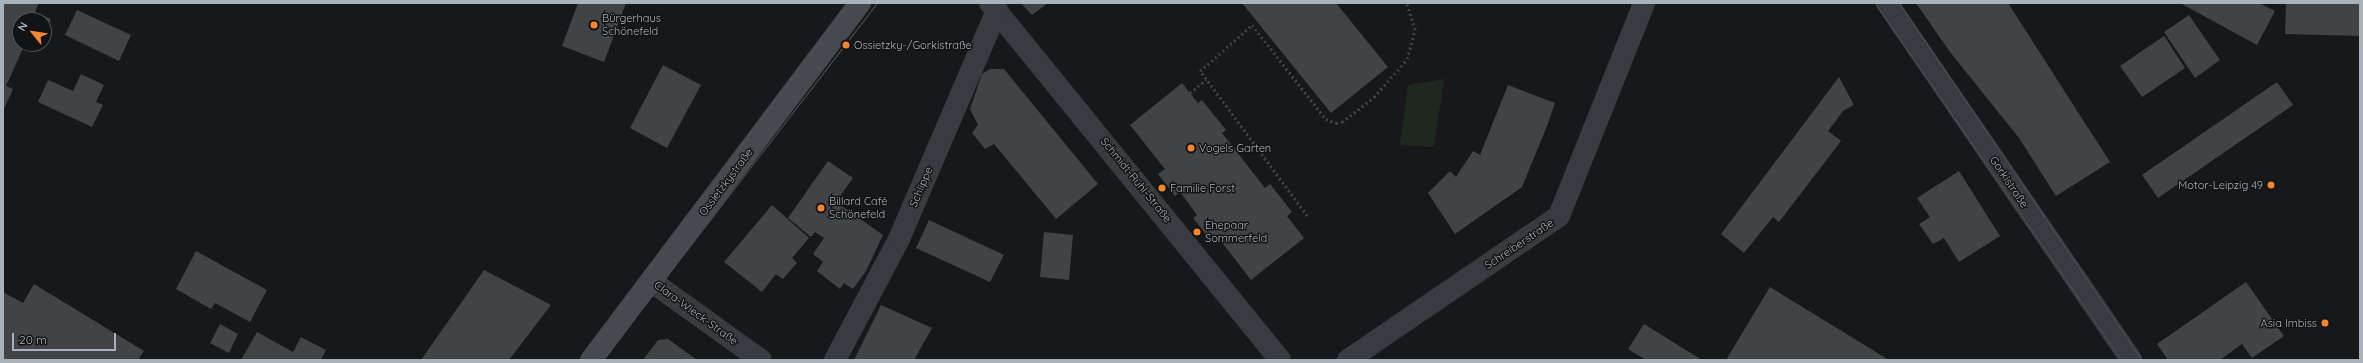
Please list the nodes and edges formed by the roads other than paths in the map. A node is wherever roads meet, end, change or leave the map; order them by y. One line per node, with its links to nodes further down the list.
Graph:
1 (860, 3): 5 (main road, Ossietzkystraße)
2 (1644, 3): 10 (street, Schreiberstraße)
3 (1887, 3): 11 (street, Gorkistraße)
4 (993, 6): 8 (street, Schlippe); 9 (street, Schmidt-Rühl-Straße)
5 (651, 281): 6 (main road, Ossietzkystraße); 7 (street, Clara-Wieck-Straße)
6 (591, 360)
7 (761, 360)
8 (835, 360)
9 (1280, 360)
10 (1348, 360)
11 (2131, 360)

